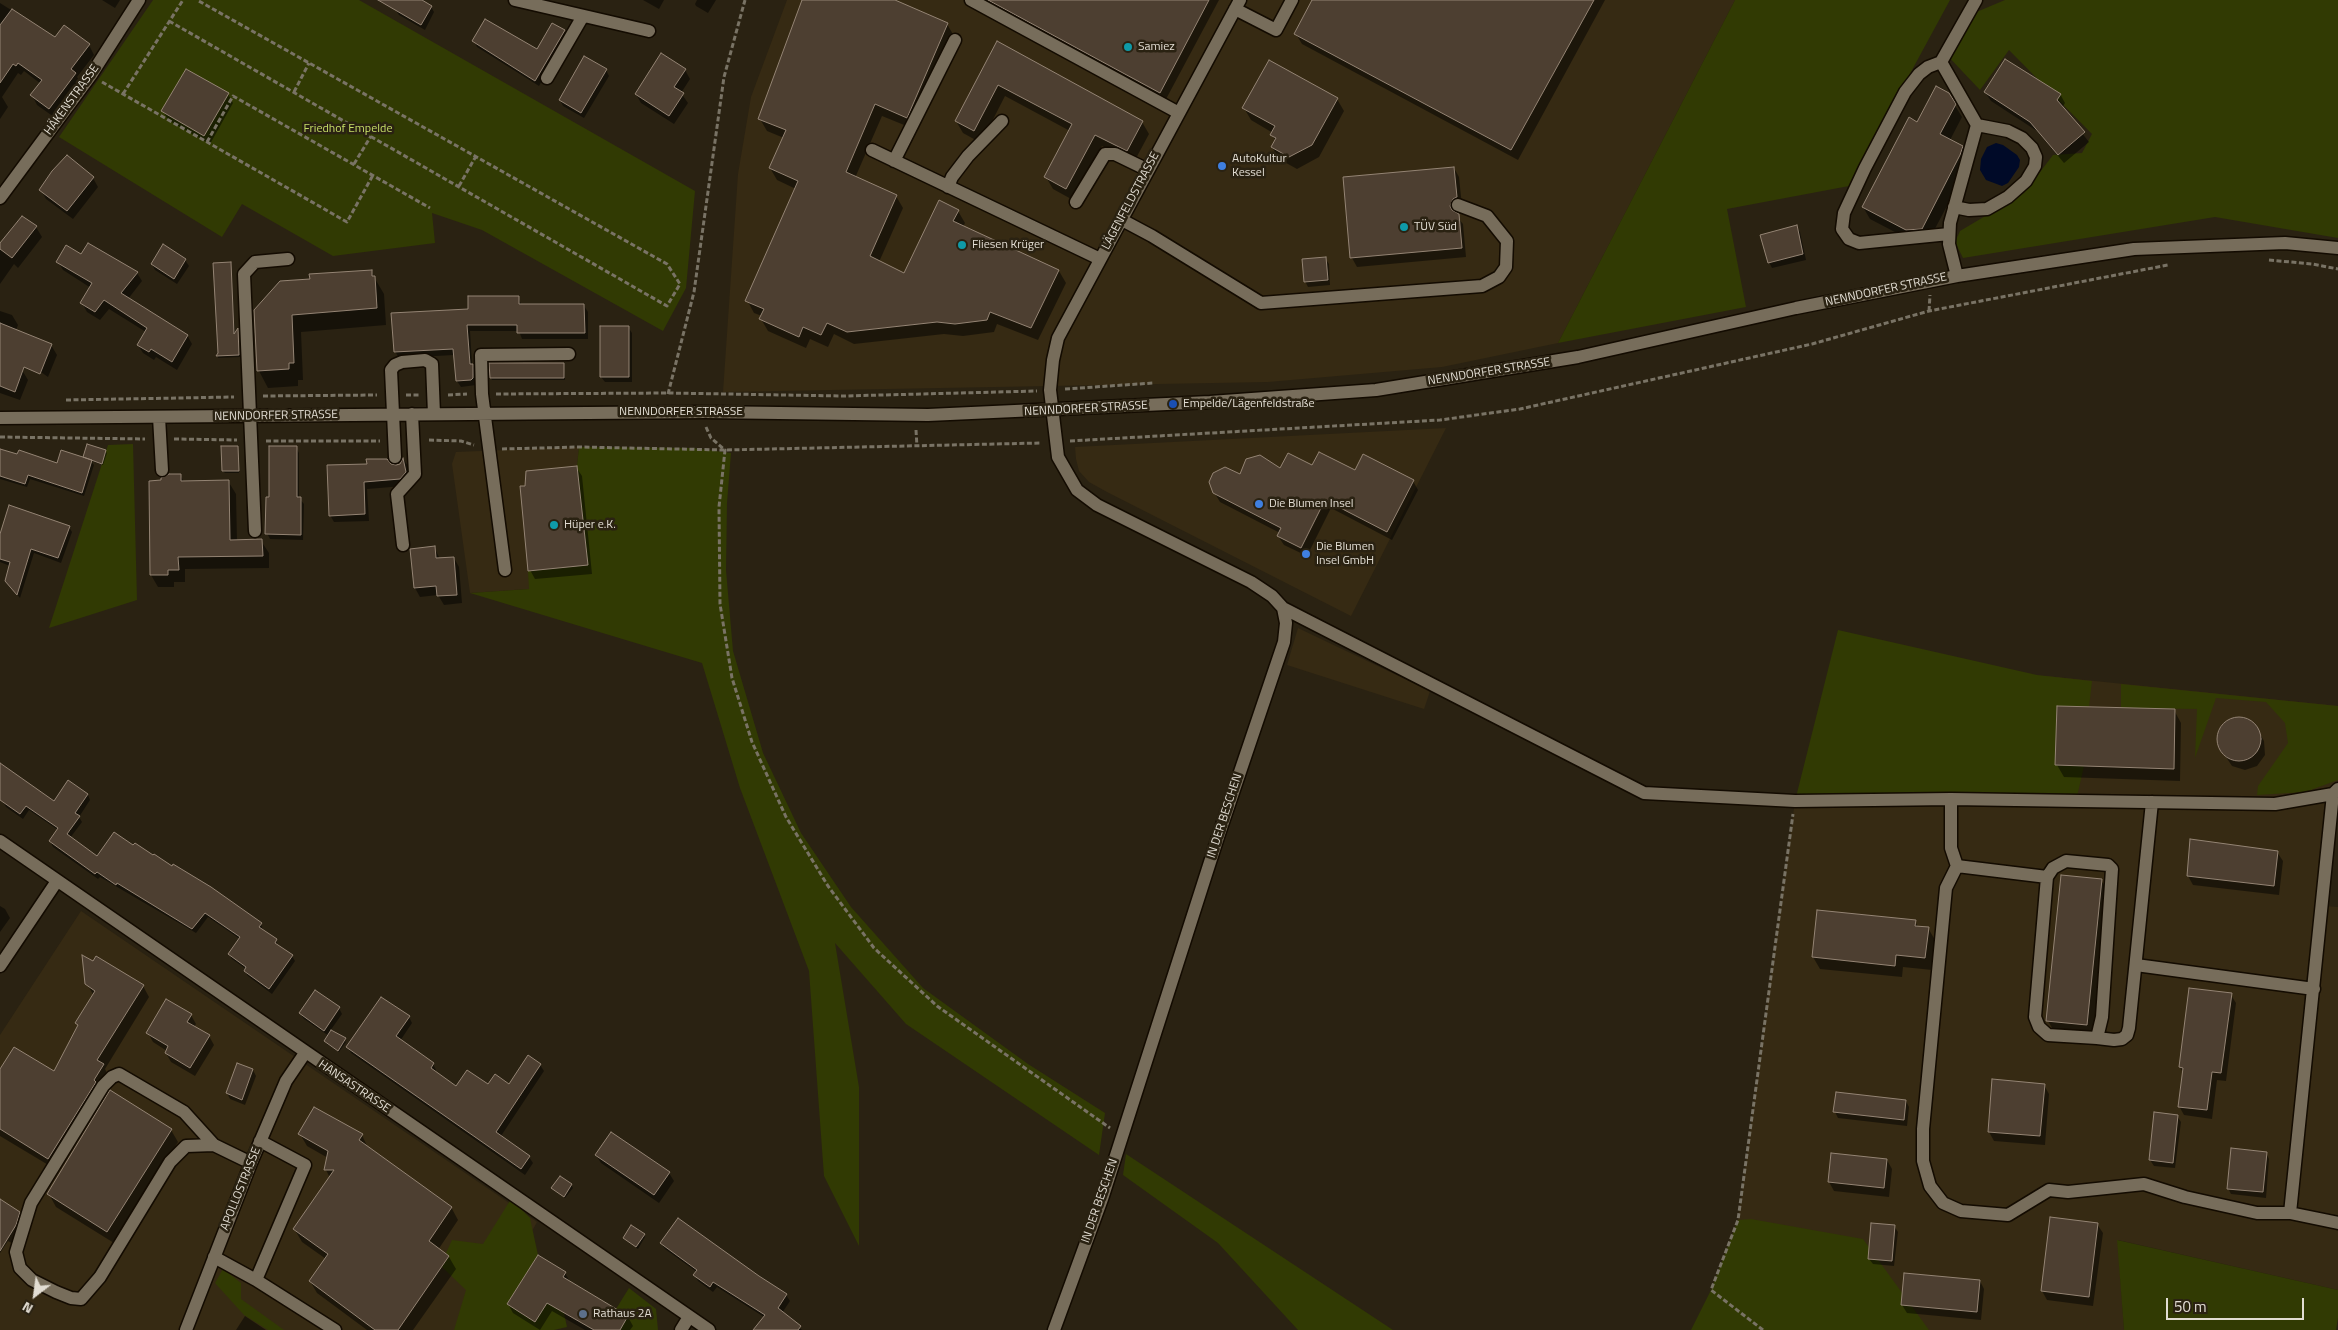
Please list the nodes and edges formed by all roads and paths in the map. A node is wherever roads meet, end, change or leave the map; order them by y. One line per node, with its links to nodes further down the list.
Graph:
1 (139, 0): 16 (street, HÄKENSTRASSE)
2 (183, 0): 11 (path)
3 (197, 0): 15 (path)
4 (515, 0): 10 (street)
5 (745, 0): 50 (path)
6 (971, 0): 20 (street)
7 (1292, 0): 9 (street)
8 (1976, 0): 14 (street)
9 (1238, 4): 20 (street, LÄGENFELDSTRASSE)
10 (583, 16): 12 (street); 17 (street)
11 (169, 21): 18 (path); 19 (path)
12 (648, 31)
13 (955, 40): 27 (street)
14 (1941, 62): 22 (street); 39 (street)
15 (310, 63): 18 (path); 26 (path)
16 (91, 75): 19 (path); 33 (street, HÄKENSTRASSE)
17 (547, 78)
18 (294, 92): 23 (path)
19 (123, 94): 24 (path)
20 (1179, 113): 29 (street, LÄGENFELDSTRASSE)
21 (1002, 121): 32 (street)
22 (1977, 125): 36 (street); 36 (street)
23 (371, 136): 28 (path); 31 (path)
24 (208, 142): 28 (path); 30 (path)
25 (872, 150): 27 (street)
26 (476, 156): 31 (path); 31 (path)
27 (894, 161): 32 (street)
28 (354, 164): 30 (path)
29 (1148, 170): 34 (street); 38 (street, LÄGENFELDSTRASSE)
30 (373, 175): 37 (path)
31 (460, 186)
32 (948, 187): 42 (street)
33 (0, 198)
34 (1076, 202)
35 (1458, 205): 38 (street)
36 (1954, 206): 39 (street)
37 (430, 208)
38 (1122, 220): 42 (street, LÄGENFELDSTRASSE)
39 (1949, 234): 46 (street)
40 (2338, 248): 46 (street, NENNDORFER STRASSE)
41 (288, 259): 54 (street)
42 (1100, 259): 49 (street, LÄGENFELDSTRASSE)
43 (2264, 260): 45 (path)
44 (2170, 264): 66 (path)
45 (2338, 269)
46 (1956, 276): 56 (street, NENNDORFER STRASSE)
47 (570, 354): 51 (street)
48 (1153, 383): 49 (path)
49 (1050, 390): 50 (path); 56 (street, LÄGENFELDSTRASSE)
50 (668, 393): 51 (path); 57 (path)
51 (482, 394): 53 (path); 59 (street)
52 (393, 395): 53 (path); 53 (street); 54 (path); 62 (street)
53 (434, 395): 61 (street)
54 (249, 396): 55 (path); 64 (street)
55 (58, 400)
56 (1052, 411): 58 (street, NENNDORFER STRASSE); 66 (street)
57 (663, 412): 58 (street, NENNDORFER STRASSE); 59 (street, NENNDORFER STRASSE)
58 (705, 412): 69 (path)
59 (484, 413): 61 (street, NENNDORFER STRASSE); 68 (street)
60 (412, 414): 61 (street, NENNDORFER STRASSE); 62 (street, NENNDORFER STRASSE); 73 (street)
61 (434, 414)
62 (393, 415): 64 (street, NENNDORFER STRASSE); 70 (street)
63 (159, 417): 64 (street, NENNDORFER STRASSE); 65 (street, NENNDORFER STRASSE); 71 (street)
64 (250, 417): 72 (street)
65 (0, 418)
66 (1055, 442): 69 (path); 75 (street)
67 (472, 444): 68 (path)
68 (490, 449): 69 (path); 74 (street)
69 (724, 450): 89 (path)
70 (394, 457)
71 (162, 470)
72 (255, 531)
73 (403, 545)
74 (505, 570)
75 (1283, 608): 78 (street); 89 (street, IN DER BESCHEN)
76 (2336, 792): 79 (street); 86 (street)
77 (1951, 800): 78 (street); 79 (street); 81 (street)
78 (1795, 801): 103 (path)
79 (2152, 802): 84 (street)
80 (0, 841): 83 (street, HANSASTRASSE)
81 (1956, 866): 82 (street); 93 (street)
82 (2048, 877): 87 (street); 87 (street)
83 (56, 880): 85 (street); 88 (street, HANSASTRASSE)
84 (2136, 964): 86 (street); 87 (street)
85 (0, 966)
86 (2314, 989): 93 (street)
87 (2097, 1038)
88 (304, 1053): 90 (street, APOLLOSTRASSE); 97 (street, HANSASTRASSE)
89 (1122, 1136): 102 (street, IN DER BESCHEN)
90 (260, 1141): 92 (street, APOLLOSTRASSE); 96 (street)
91 (214, 1144): 91 (street); 92 (street)
92 (251, 1163): 95 (street, APOLLOSTRASSE)
93 (2290, 1214): 94 (street)
94 (2338, 1223)
95 (214, 1257): 96 (street); 98 (street, APOLLOSTRASSE)
96 (256, 1280): 99 (street)
97 (689, 1317): 100 (street); 101 (street, HANSASTRASSE)
98 (186, 1330)
99 (335, 1330)
100 (681, 1330)
101 (709, 1330)
102 (1054, 1330)
103 (1763, 1330)

